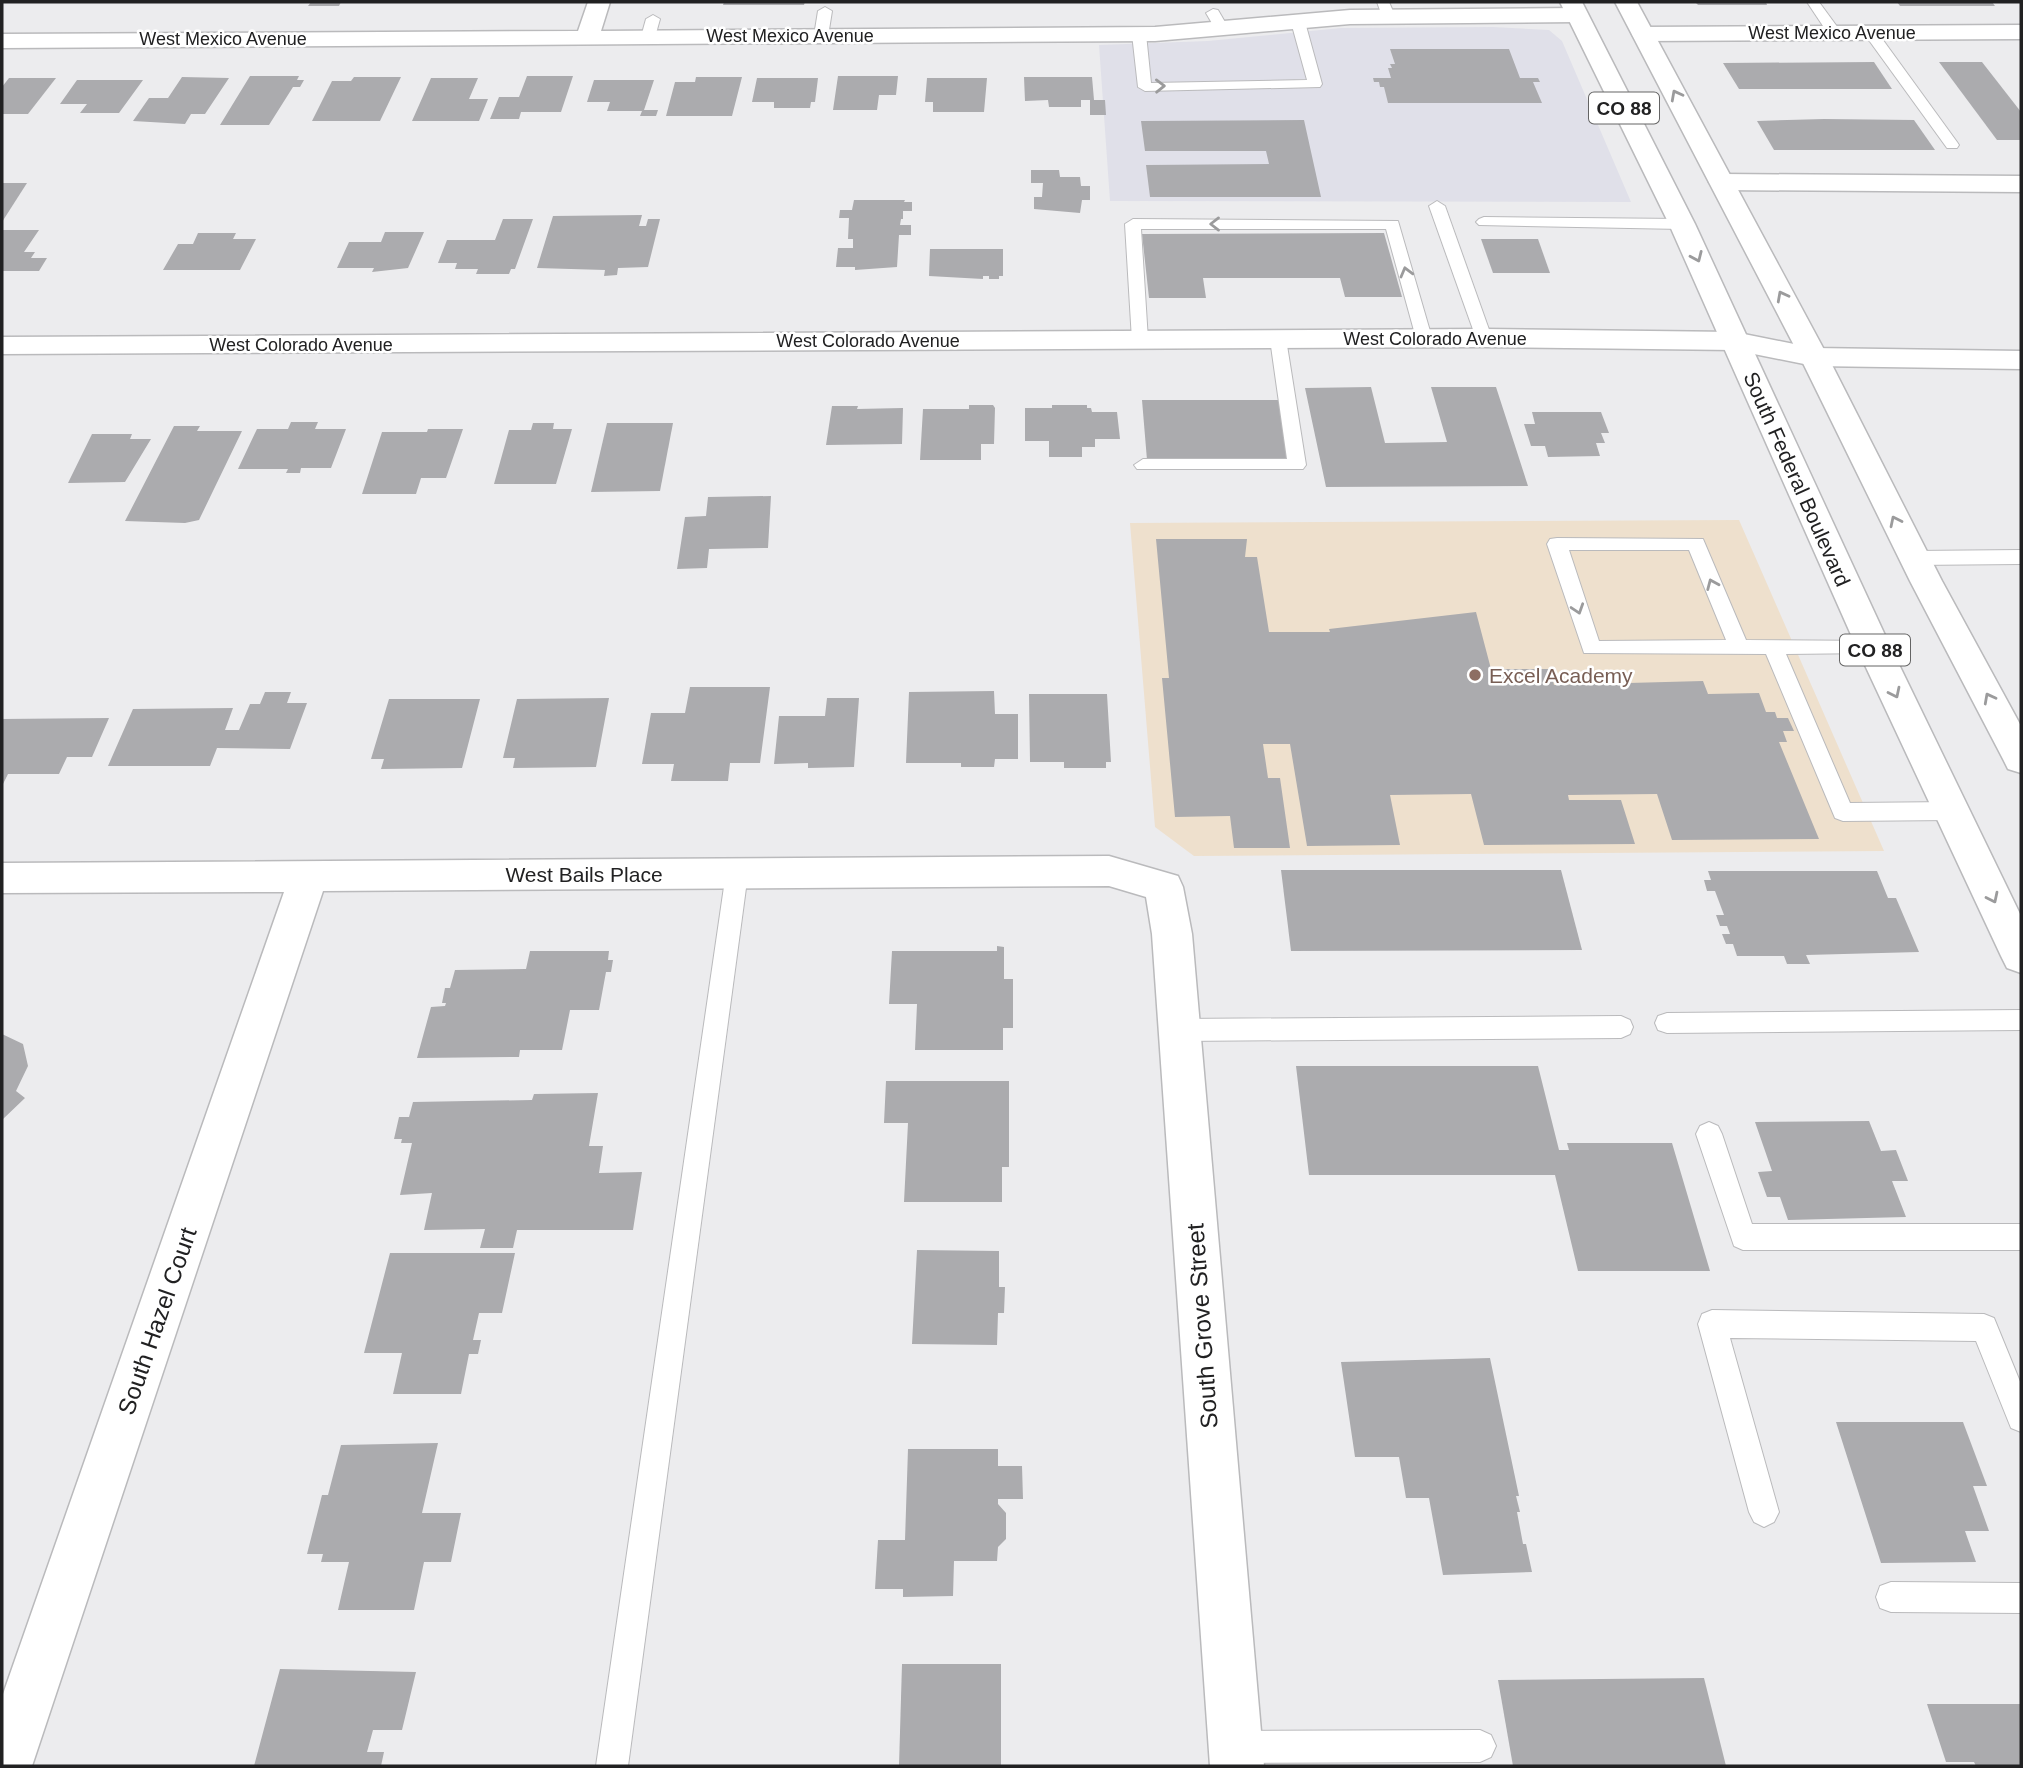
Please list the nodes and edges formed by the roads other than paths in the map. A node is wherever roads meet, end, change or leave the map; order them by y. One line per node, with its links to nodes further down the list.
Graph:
1 (599, 2): 14 (street)
2 (1626, 2): 12 (street)
3 (1813, 2): 8 (lane)
4 (1574, 8): 5 (street, West Mexico Avenue); 21 (street, South Federal Boulevard / CO 88)
5 (1386, 9): 7 (street, West Mexico Avenue)
6 (825, 11): 13 (lane)
7 (1298, 22): 11 (street, West Mexico Avenue); 11 (lane, one-way to 7)
8 (1834, 32): 9 (street, West Mexico Avenue); 12 (street, West Mexico Avenue)
9 (1870, 32): 10 (street, West Mexico Avenue); 16 (lane)
10 (2021, 32)
11 (1139, 34): 13 (street, West Mexico Avenue)
12 (1643, 34): 17 (street, one-way to 12)
13 (821, 36): 14 (street, West Mexico Avenue)
14 (587, 37): 15 (street, West Mexico Avenue)
15 (2, 41)
16 (1952, 145)
17 (1722, 182): 18 (street); 28 (street, one-way to 17)
18 (2021, 184)
19 (1437, 206): 23 (lane)
20 (1484, 222): 21 (lane)
21 (1682, 224): 26 (street, South Federal Boulevard / CO 88, one-way to 26)
22 (1423, 338): 23 (street, West Colorado Avenue); 24 (street, West Colorado Avenue); 25 (lane, one-way to 25)
23 (1484, 338): 26 (street, West Colorado Avenue)
24 (1278, 339): 25 (street, West Colorado Avenue); 30 (lane)
25 (1140, 340): 27 (street, West Colorado Avenue)
26 (1734, 341): 28 (street, West Colorado Avenue); 33 (street, South Federal Boulevard / CO 88)
27 (2, 346)
28 (1814, 357): 29 (street, West Colorado Avenue); 32 (street, one-way to 28)
29 (2021, 360)
30 (1143, 466)
31 (2021, 557): 32 (lane)
32 (1914, 558): 36 (street, one-way to 32)
33 (1872, 646): 35 (lane); 37 (street, South Federal Boulevard / CO 88, one-way to 37)
34 (1739, 647): 34 (lane, one-way to 34); 35 (lane)
35 (1773, 647): 37 (lane)
36 (2021, 759)
37 (1952, 811): 42 (street, South Federal Boulevard / CO 88, one-way to 42)
38 (737, 873): 39 (street, West Bails Place); 41 (street, West Bails Place); 56 (lane)
39 (309, 875): 40 (street, West Bails Place); 55 (street, South Hazel Court)
40 (2, 878)
41 (1164, 887): 46 (street, South Grove Street)
42 (2021, 956)
43 (2021, 1020): 44 (lane)
44 (1667, 1023)
45 (1621, 1027): 46 (lane)
46 (1179, 1030): 54 (street, South Grove Street)
47 (1709, 1134): 48 (lane)
48 (2021, 1237)
49 (2021, 1418): 50 (lane)
50 (1764, 1512)
51 (1892, 1597): 52 (lane)
52 (2021, 1598)
53 (1480, 1746): 54 (lane)
54 (1236, 1757)
55 (5, 1766)
56 (612, 1766)

